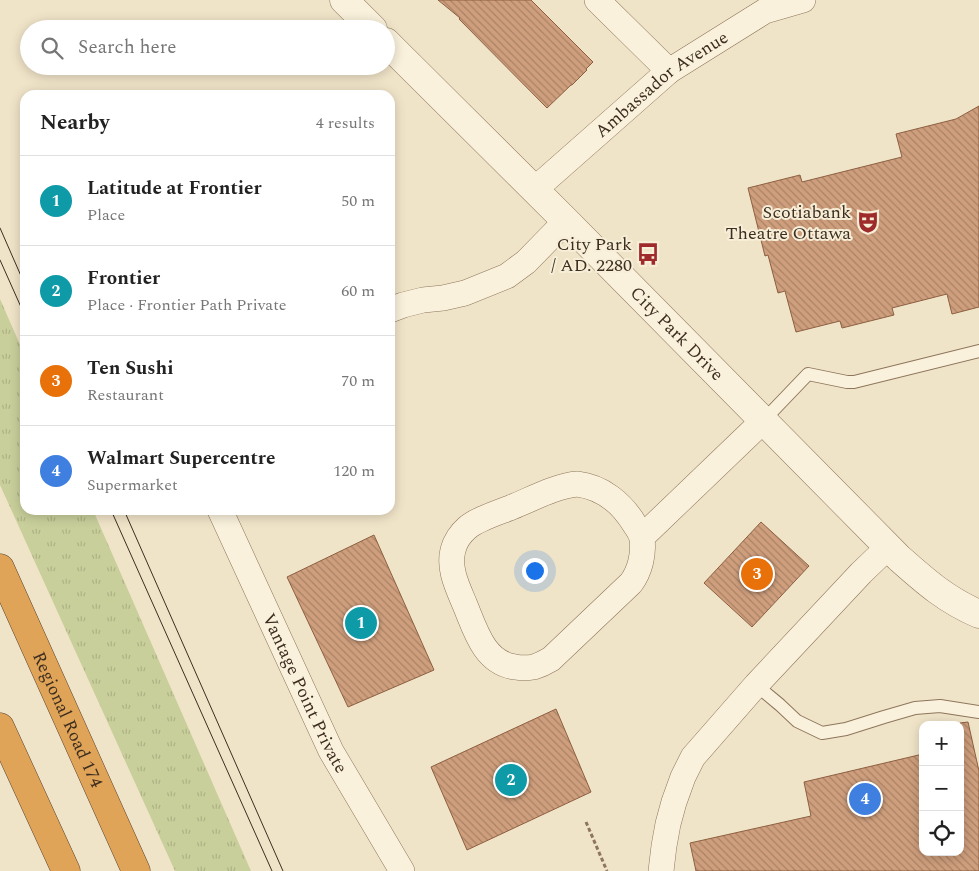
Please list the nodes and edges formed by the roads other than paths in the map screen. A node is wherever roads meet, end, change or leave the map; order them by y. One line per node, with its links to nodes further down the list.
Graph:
1 (344, 0): 4 (street)
2 (597, 0): 6 (street)
3 (803, 0): 6 (street, Ambassador Avenue)
4 (364, 20)
5 (395, 51): 7 (street, City Park Drive)
6 (669, 71): 7 (street, Ambassador Avenue)
7 (534, 190): 8 (street, City Park Drive)
8 (566, 221): 9 (street); 11 (street, City Park Drive)
9 (395, 308)
10 (979, 351): 11 (lane)
11 (763, 421): 13 (street); 14 (street, City Park Drive)
12 (222, 515): 22 (street, Vantage Point Private)
13 (642, 546): 13 (street)
14 (888, 547): 16 (street, City Park Drive); 17 (street)
15 (0, 568): 21 (highway, Regional Road 174)
16 (979, 614)
17 (756, 685): 18 (lane); 23 (street)
18 (979, 712)
19 (0, 727): 20 (highway)
20 (66, 871)
21 (136, 871)
22 (402, 871)
23 (661, 871)

